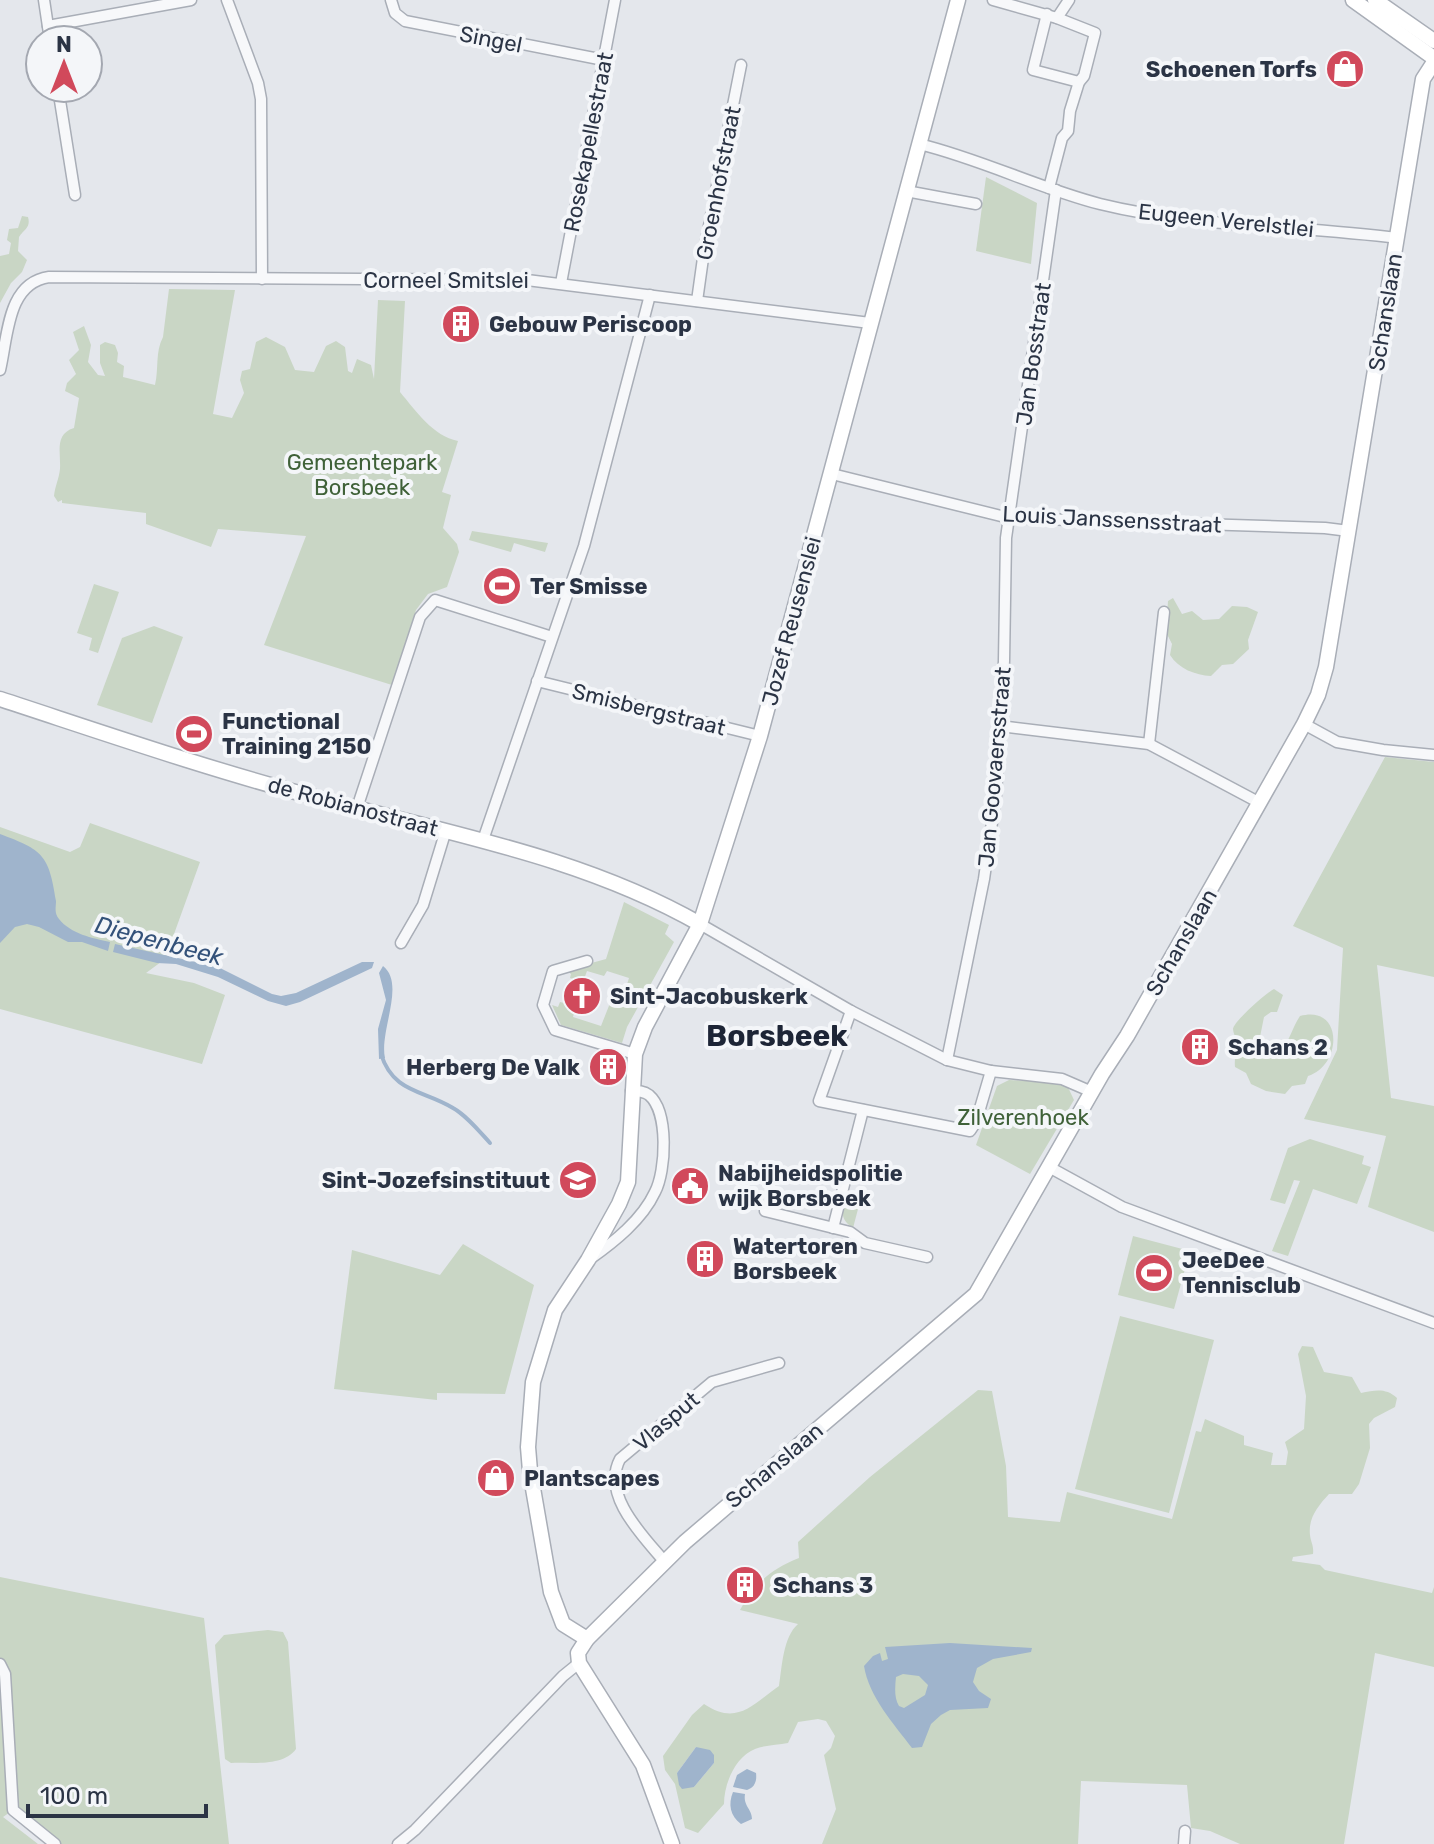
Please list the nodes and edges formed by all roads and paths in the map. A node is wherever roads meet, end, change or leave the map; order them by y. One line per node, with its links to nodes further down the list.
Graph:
1 (44, 0): 13 (street)
2 (191, 0): 14 (street)
3 (227, 0): 27 (street)
4 (391, 0): 16 (street, Singel)
5 (615, 0): 16 (street, Rosekapellestraat)
6 (958, 0): 21 (street, Jozef Reusenslei)
7 (993, 0): 11 (street)
8 (1069, 0): 12 (street)
9 (1353, 0): 17 (street)
10 (1375, 0): 15 (street)
11 (1016, 3): 12 (street)
12 (1051, 16): 19 (street, Jan Bosstraat); 19 (street)
13 (48, 24)
14 (59, 24)
15 (1434, 41)
16 (604, 60): 28 (street, Rosekapellestraat)
17 (1434, 60): 26 (street, Schanslaan)
18 (741, 65): 30 (street, Groenhofstraat)
19 (1079, 82): 22 (street, Jan Bosstraat)
20 (61, 104): 24 (street)
21 (919, 144): 22 (street, Eugeen Verelstlei); 23 (street, Jozef Reusenslei)
22 (1052, 189): 26 (street, Eugeen Verelstlei); 36 (street, Jan Bosstraat)
23 (906, 191): 25 (street); 33 (street, Jozef Reusenslei)
24 (75, 195)
25 (976, 204)
26 (1398, 238): 37 (street, Schanslaan)
27 (262, 279): 28 (street, Corneel Smitslei); 32 (street, Corneel Smitslei)
28 (561, 283): 29 (street, Corneel Smitslei)
29 (650, 295): 30 (street, Corneel Smitslei); 39 (street)
30 (697, 301): 33 (street, Corneel Smitslei)
31 (0, 313): 32 (street)
32 (12, 316): 34 (street)
33 (870, 323): 35 (street, Jozef Reusenslei)
34 (0, 370)
35 (832, 474): 36 (street, Louis Janssensstraat); 44 (street, Jozef Reusenslei)
36 (1009, 518): 37 (street, Louis Janssensstraat); 43 (street, Jan Goovaersstraat)
37 (1349, 531): 42 (street, Schanslaan)
38 (1164, 612): 45 (street)
39 (552, 637): 40 (street); 48 (street)
40 (537, 681): 44 (street, Smisbergstraat); 50 (street)
41 (0, 699): 48 (street, de Robianostraat)
42 (1304, 724): 46 (street); 47 (street, Schanslaan)
43 (1000, 726): 45 (street); 56 (street, Jan Goovaersstraat)
44 (760, 736): 51 (street, Jozef Reusenslei)
45 (1149, 744): 47 (street)
46 (1434, 755)
47 (1260, 803): 59 (street, Schanslaan)
48 (357, 808): 49 (street, de Robianostraat)
49 (446, 830): 50 (street, de Robianostraat); 52 (street)
50 (483, 840): 51 (street, de Robianostraat)
51 (700, 924): 54 (street); 55 (street, Jozef Reusenslei)
52 (401, 943)
53 (587, 961): 55 (street)
54 (851, 1011): 56 (street); 60 (street)
55 (635, 1054): 58 (street, Jozef Reusenslei)
56 (947, 1060): 57 (street)
57 (991, 1071): 59 (street); 60 (street)
58 (631, 1091): 65 (street, Jozef Reusenslei); 65 (street)
59 (1092, 1092): 61 (street, Schanslaan)
60 (863, 1110): 63 (street)
61 (1049, 1167): 66 (street); 68 (street, Schanslaan)
62 (765, 1211): 63 (street)
63 (833, 1228): 64 (street)
64 (927, 1257)
65 (588, 1260): 69 (street, Jozef Reusenslei)
66 (1434, 1323)
67 (779, 1363): 68 (street, Vlasput)
68 (664, 1561): 69 (street, Schanslaan)
69 (587, 1639): 70 (street)
70 (579, 1663): 74 (street); 75 (street)
71 (0, 1664): 73 (street)
72 (1185, 1831): 76 (street)
73 (55, 1844)
74 (398, 1844)
75 (672, 1844)
76 (1184, 1844)

